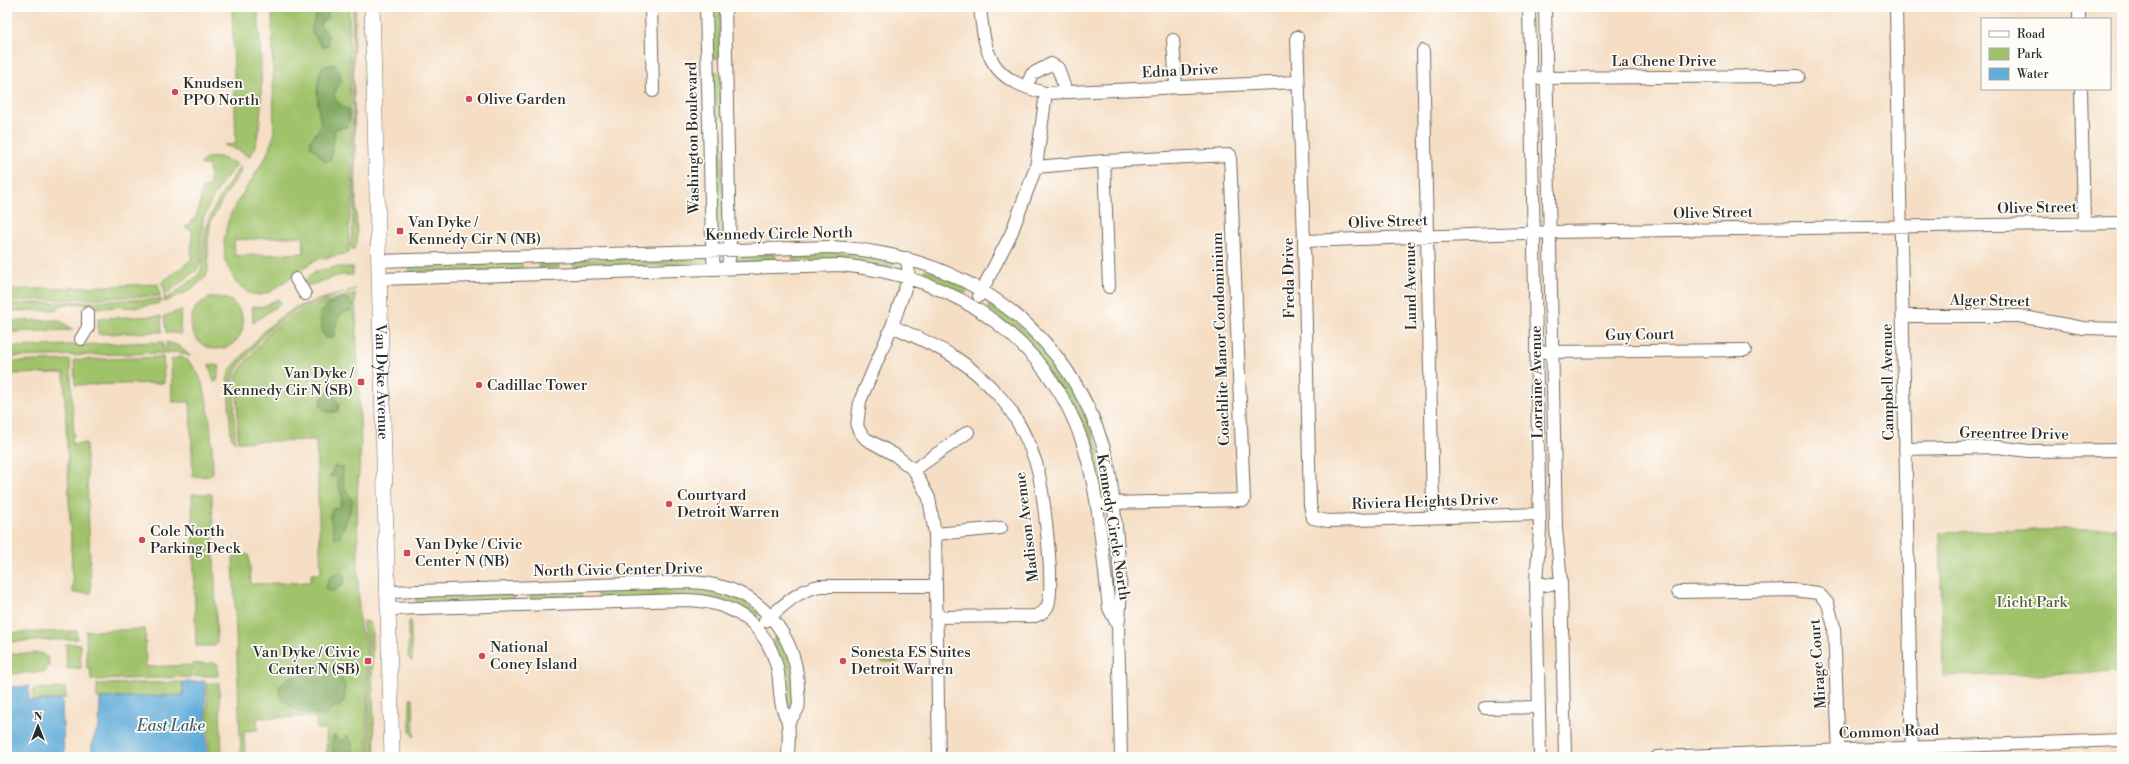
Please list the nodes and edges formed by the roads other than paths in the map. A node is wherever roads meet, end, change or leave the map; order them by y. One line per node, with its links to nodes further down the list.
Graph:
1 (372, 7): 39 (main road, Van Dyke Avenue)
2 (651, 7): 21 (street)
3 (706, 7): 35 (street, Washington Boulevard)
4 (725, 7): 34 (street)
5 (980, 7): 18 (street)
6 (1529, 7): 15 (street, Lorraine Avenue)
7 (1545, 7): 16 (street, Lorraine Avenue)
8 (1896, 7): 28 (street, Campbell Avenue)
9 (2079, 7): 10 (street)
10 (2079, 18)
11 (1297, 37): 17 (street, Freda Drive)
12 (1173, 40): 19 (street)
13 (1423, 51): 31 (street, Lund Avenue)
14 (1798, 76): 16 (street, La Chene Drive)
15 (1530, 78): 16 (street, La Chene Drive); 30 (street, Lorraine Avenue)
16 (1547, 78): 29 (street, Lorraine Avenue)
17 (1297, 82): 19 (street, Edna Drive); 32 (street, Freda Drive)
18 (1026, 87): 22 (street); 23 (street)
19 (1176, 87): 22 (street, Edna Drive)
20 (2081, 90): 27 (street)
21 (653, 91)
22 (1066, 92): 23 (street, Edna Drive)
23 (1046, 94): 25 (street)
24 (1104, 161): 25 (street, Coachlite Manor Condominium); 48 (street); 64 (street, Coachlite Manor Condominium)
25 (1036, 167): 49 (street)
26 (2122, 223): 27 (street, Olive Street)
27 (2084, 224): 28 (street, Olive Street)
28 (1900, 226): 29 (street, Olive Street); 53 (street, Campbell Avenue)
29 (1550, 232): 30 (street, Olive Street); 59 (street, Lorraine Avenue)
30 (1533, 233): 31 (street, Olive Street); 58 (street, Lorraine Avenue)
31 (1427, 237): 32 (street, Olive Street); 67 (street, Lund Avenue)
32 (1304, 241): 68 (street, Freda Drive)
33 (784, 248): 34 (street, Kennedy Circle North); 38 (street, Kennedy Circle North); 40 (street)
34 (730, 249): 35 (street, Kennedy Circle North); 41 (street)
35 (712, 250): 36 (street, Kennedy Circle North); 42 (street, Washington Boulevard)
36 (565, 255): 37 (street, Kennedy Circle North); 43 (street)
37 (530, 256): 39 (street, Kennedy Circle North); 44 (street)
38 (907, 258): 45 (street); 49 (street, Kennedy Circle North)
39 (378, 261): 47 (main road, Van Dyke Avenue)
40 (784, 266): 41 (street, Kennedy Circle North); 45 (street, Kennedy Circle North)
41 (728, 268): 42 (street, Kennedy Circle North)
42 (714, 269): 43 (street, Kennedy Circle North)
43 (566, 274): 44 (street, Kennedy Circle North)
44 (530, 275): 47 (street, Kennedy Circle North)
45 (909, 277): 51 (street, Kennedy Circle North); 54 (street)
46 (296, 279): 50 (street)
47 (379, 279): 74 (main road, Van Dyke Avenue)
48 (1110, 287)
49 (983, 291): 51 (street); 64 (street, Kennedy Circle North)
50 (305, 294)
51 (973, 306): 65 (street, Kennedy Circle North)
52 (88, 313): 56 (street)
53 (1903, 316): 55 (street, Alger Street); 61 (street, Campbell Avenue)
54 (892, 326): 63 (street); 78 (street, Madison Avenue)
55 (2122, 329)
56 (81, 339)
57 (1745, 350): 59 (street, Guy Court)
58 (1536, 352): 59 (street, Guy Court); 66 (street, Lorraine Avenue)
59 (1553, 352): 72 (street, Lorraine Avenue)
60 (968, 432): 63 (street)
61 (1905, 450): 62 (street, Greentree Drive); 85 (street, Campbell Avenue)
62 (2122, 450)
63 (914, 470): 70 (street)
64 (1113, 503): 65 (street, Coachlite Manor Condominium); 79 (street, Kennedy Circle North)
65 (1096, 504): 79 (street, Kennedy Circle North)
66 (1539, 514): 67 (street, Riviera Heights Drive); 71 (street, Lorraine Avenue)
67 (1441, 517): 68 (street, Riviera Heights Drive)
68 (1313, 518)
69 (1001, 528): 70 (street)
70 (935, 534): 73 (street)
71 (1536, 582): 72 (street); 81 (street, Lorraine Avenue)
72 (1561, 582): 92 (street, Lorraine Avenue)
73 (936, 586): 77 (street); 78 (street)
74 (388, 592): 76 (main road, Van Dyke Avenue); 77 (street, North Civic Center Drive)
75 (1678, 592): 86 (street, Mirage Court)
76 (389, 609): 80 (street, North Civic Center Drive); 87 (main road, Van Dyke Avenue)
77 (770, 617): 80 (street); 83 (street, North Civic Center Drive)
78 (936, 617): 89 (street)
79 (1118, 626): 90 (street, Kennedy Circle North)
80 (756, 628): 83 (street, North Civic Center Drive)
81 (1539, 707): 82 (street); 91 (street, Lorraine Avenue)
82 (1485, 708)
83 (788, 723): 88 (street, North Civic Center Drive)
84 (2122, 740): 85 (street, Common Road)
85 (1912, 752): 86 (street, Common Road)
86 (1838, 753): 93 (street, Common Road)
87 (392, 757)
88 (788, 757)
89 (939, 757)
90 (1121, 757)
91 (1540, 757)
92 (1565, 757)
93 (1657, 757)

